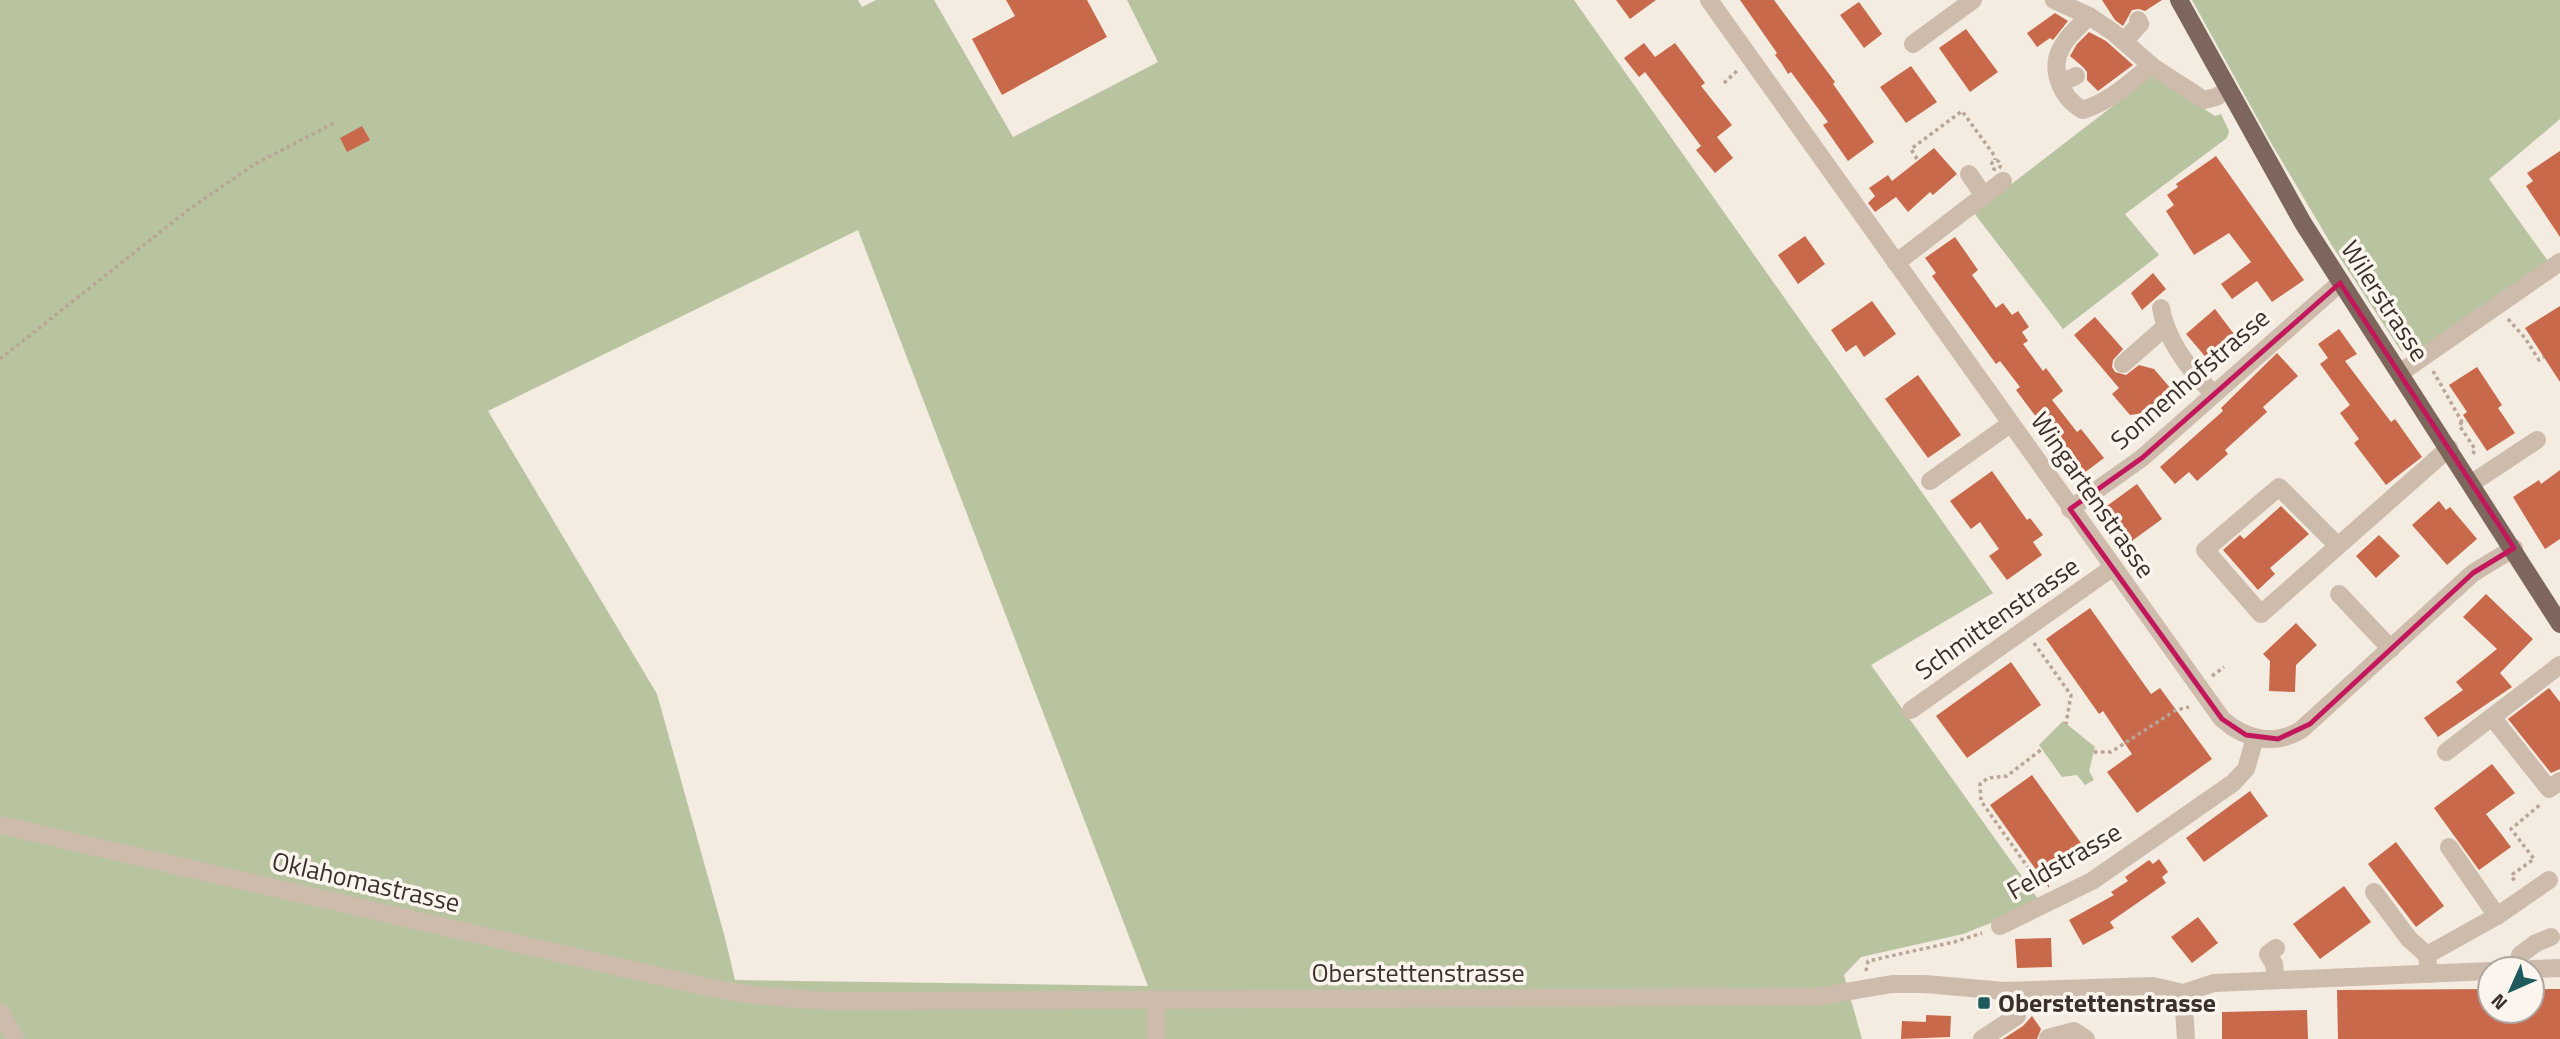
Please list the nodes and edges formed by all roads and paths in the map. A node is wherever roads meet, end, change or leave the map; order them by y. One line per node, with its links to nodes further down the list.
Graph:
1 (1709, 0): 20 (street, Wingartenstrasse)
2 (1973, 0): 8 (street)
3 (2054, 0): 5 (street)
4 (2179, 0): 12 (main road, Wilerstrasse)
5 (2089, 16): 7 (street); 9 (street)
6 (2138, 20): 7 (street)
7 (2124, 41): 9 (street)
8 (1913, 44)
9 (2151, 65): 12 (street)
10 (1742, 66): 11 (path)
11 (1724, 83)
12 (2228, 90): 21 (main road, Wilerstrasse)
13 (336, 122): 26 (path)
14 (1917, 159): 15 (path)
15 (1995, 160)
16 (1969, 174): 18 (street)
17 (2003, 181): 18 (street)
18 (1984, 196): 20 (street)
19 (2560, 262): 22 (street)
20 (1896, 263): 32 (street, Wingartenstrasse)
21 (2340, 283): 29 (main road, Wilerstrasse); 30 (street, Sonnenhofstrasse)
22 (2497, 305): 25 (path); 29 (street)
23 (2161, 308): 24 (street)
24 (2165, 328): 27 (street); 30 (street)
25 (2544, 357)
26 (0, 359)
27 (2123, 364)
28 (2428, 364): 31 (path)
29 (2400, 373): 34 (main road, Wilerstrasse)
30 (2214, 394): 37 (street, Sonnenhofstrasse)
31 (2467, 420)
32 (2010, 424): 35 (street); 37 (street, Wingartenstrasse)
33 (2537, 440): 36 (street)
34 (2449, 448): 36 (main road, Wilerstrasse); 38 (street)
35 (1930, 481)
36 (2472, 483): 39 (main road, Wilerstrasse)
37 (2070, 509): 40 (street, Wingartenstrasse)
38 (2338, 546): 38 (street)
39 (2514, 548): 42 (main road, Wilerstrasse); 44 (street)
40 (2112, 568): 43 (street, Schmittenstrasse); 52 (street, Wingartenstrasse)
41 (2339, 594): 44 (street)
42 (2560, 624)
43 (2025, 630): 49 (street, Schmittenstrasse); 51 (path)
44 (2391, 649): 52 (street)
45 (2560, 665): 50 (street)
46 (2224, 667): 47 (path)
47 (2207, 679)
48 (2198, 705): 54 (path)
49 (1911, 710)
50 (2492, 717): 55 (street); 56 (street)
51 (2066, 724)
52 (2255, 738): 65 (street, Feldstrasse)
53 (2042, 749): 65 (path)
54 (2094, 751)
55 (2446, 752)
56 (2560, 781)
57 (2545, 802): 58 (path)
58 (2524, 817): 59 (path); 63 (path)
59 (2528, 822)
60 (0, 825): 76 (street, Oklahomastrasse)
61 (2449, 847): 66 (street)
62 (2549, 880): 66 (street)
63 (2504, 886)
64 (2374, 892): 71 (street)
65 (2052, 902): 67 (street, Feldstrasse)
66 (2497, 916): 71 (street)
67 (2000, 926): 73 (path, Feldstrasse)
68 (2551, 937): 70 (street)
69 (2277, 948): 75 (street)
70 (2519, 955)
71 (2427, 956): 74 (street)
72 (2476, 972): 74 (street, Oberstettenstrasse)
73 (1866, 973)
74 (2429, 974): 75 (street, Oberstettenstrasse)
75 (2276, 980): 77 (street, Oberstettenstrasse)
76 (720, 990): 78 (street, Oberstettenstrasse)
77 (2183, 993): 78 (street, Oberstettenstrasse); 86 (street)
78 (1156, 1000): 83 (street)
79 (0, 1012): 82 (street)
80 (2017, 1016): 84 (street)
81 (2048, 1038): 85 (street)
82 (15, 1039)
83 (1156, 1039)
84 (1982, 1039)
85 (2086, 1039)
86 (2186, 1039)

